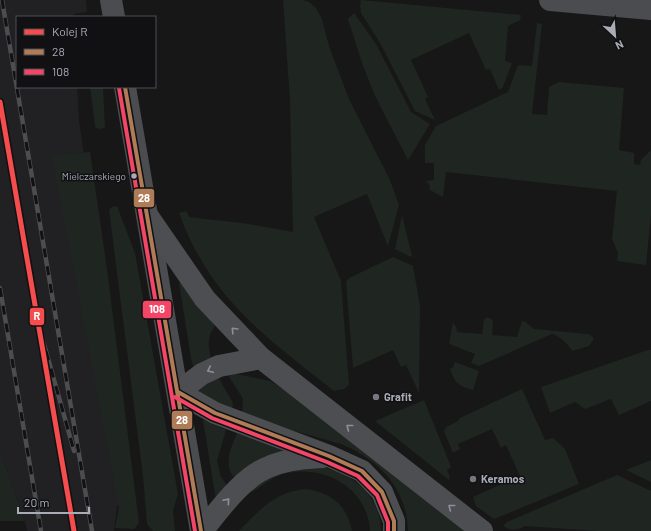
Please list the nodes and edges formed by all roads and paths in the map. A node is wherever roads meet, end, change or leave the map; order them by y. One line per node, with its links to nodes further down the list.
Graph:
1 (111, 0): 4 (street)
2 (550, 0): 3 (street)
3 (651, 9)
4 (114, 16)
5 (125, 88): 6 (street)
6 (147, 215): 7 (main road, one-way to 6); 8 (street)
7 (261, 358): 8 (main road, one-way to 8); 12 (main road, one-way to 7)
8 (178, 392): 9 (main road); 10 (street)
9 (329, 456): 10 (main road, one-way to 9); 11 (main road)
10 (201, 531)
11 (394, 531)
12 (482, 531)

